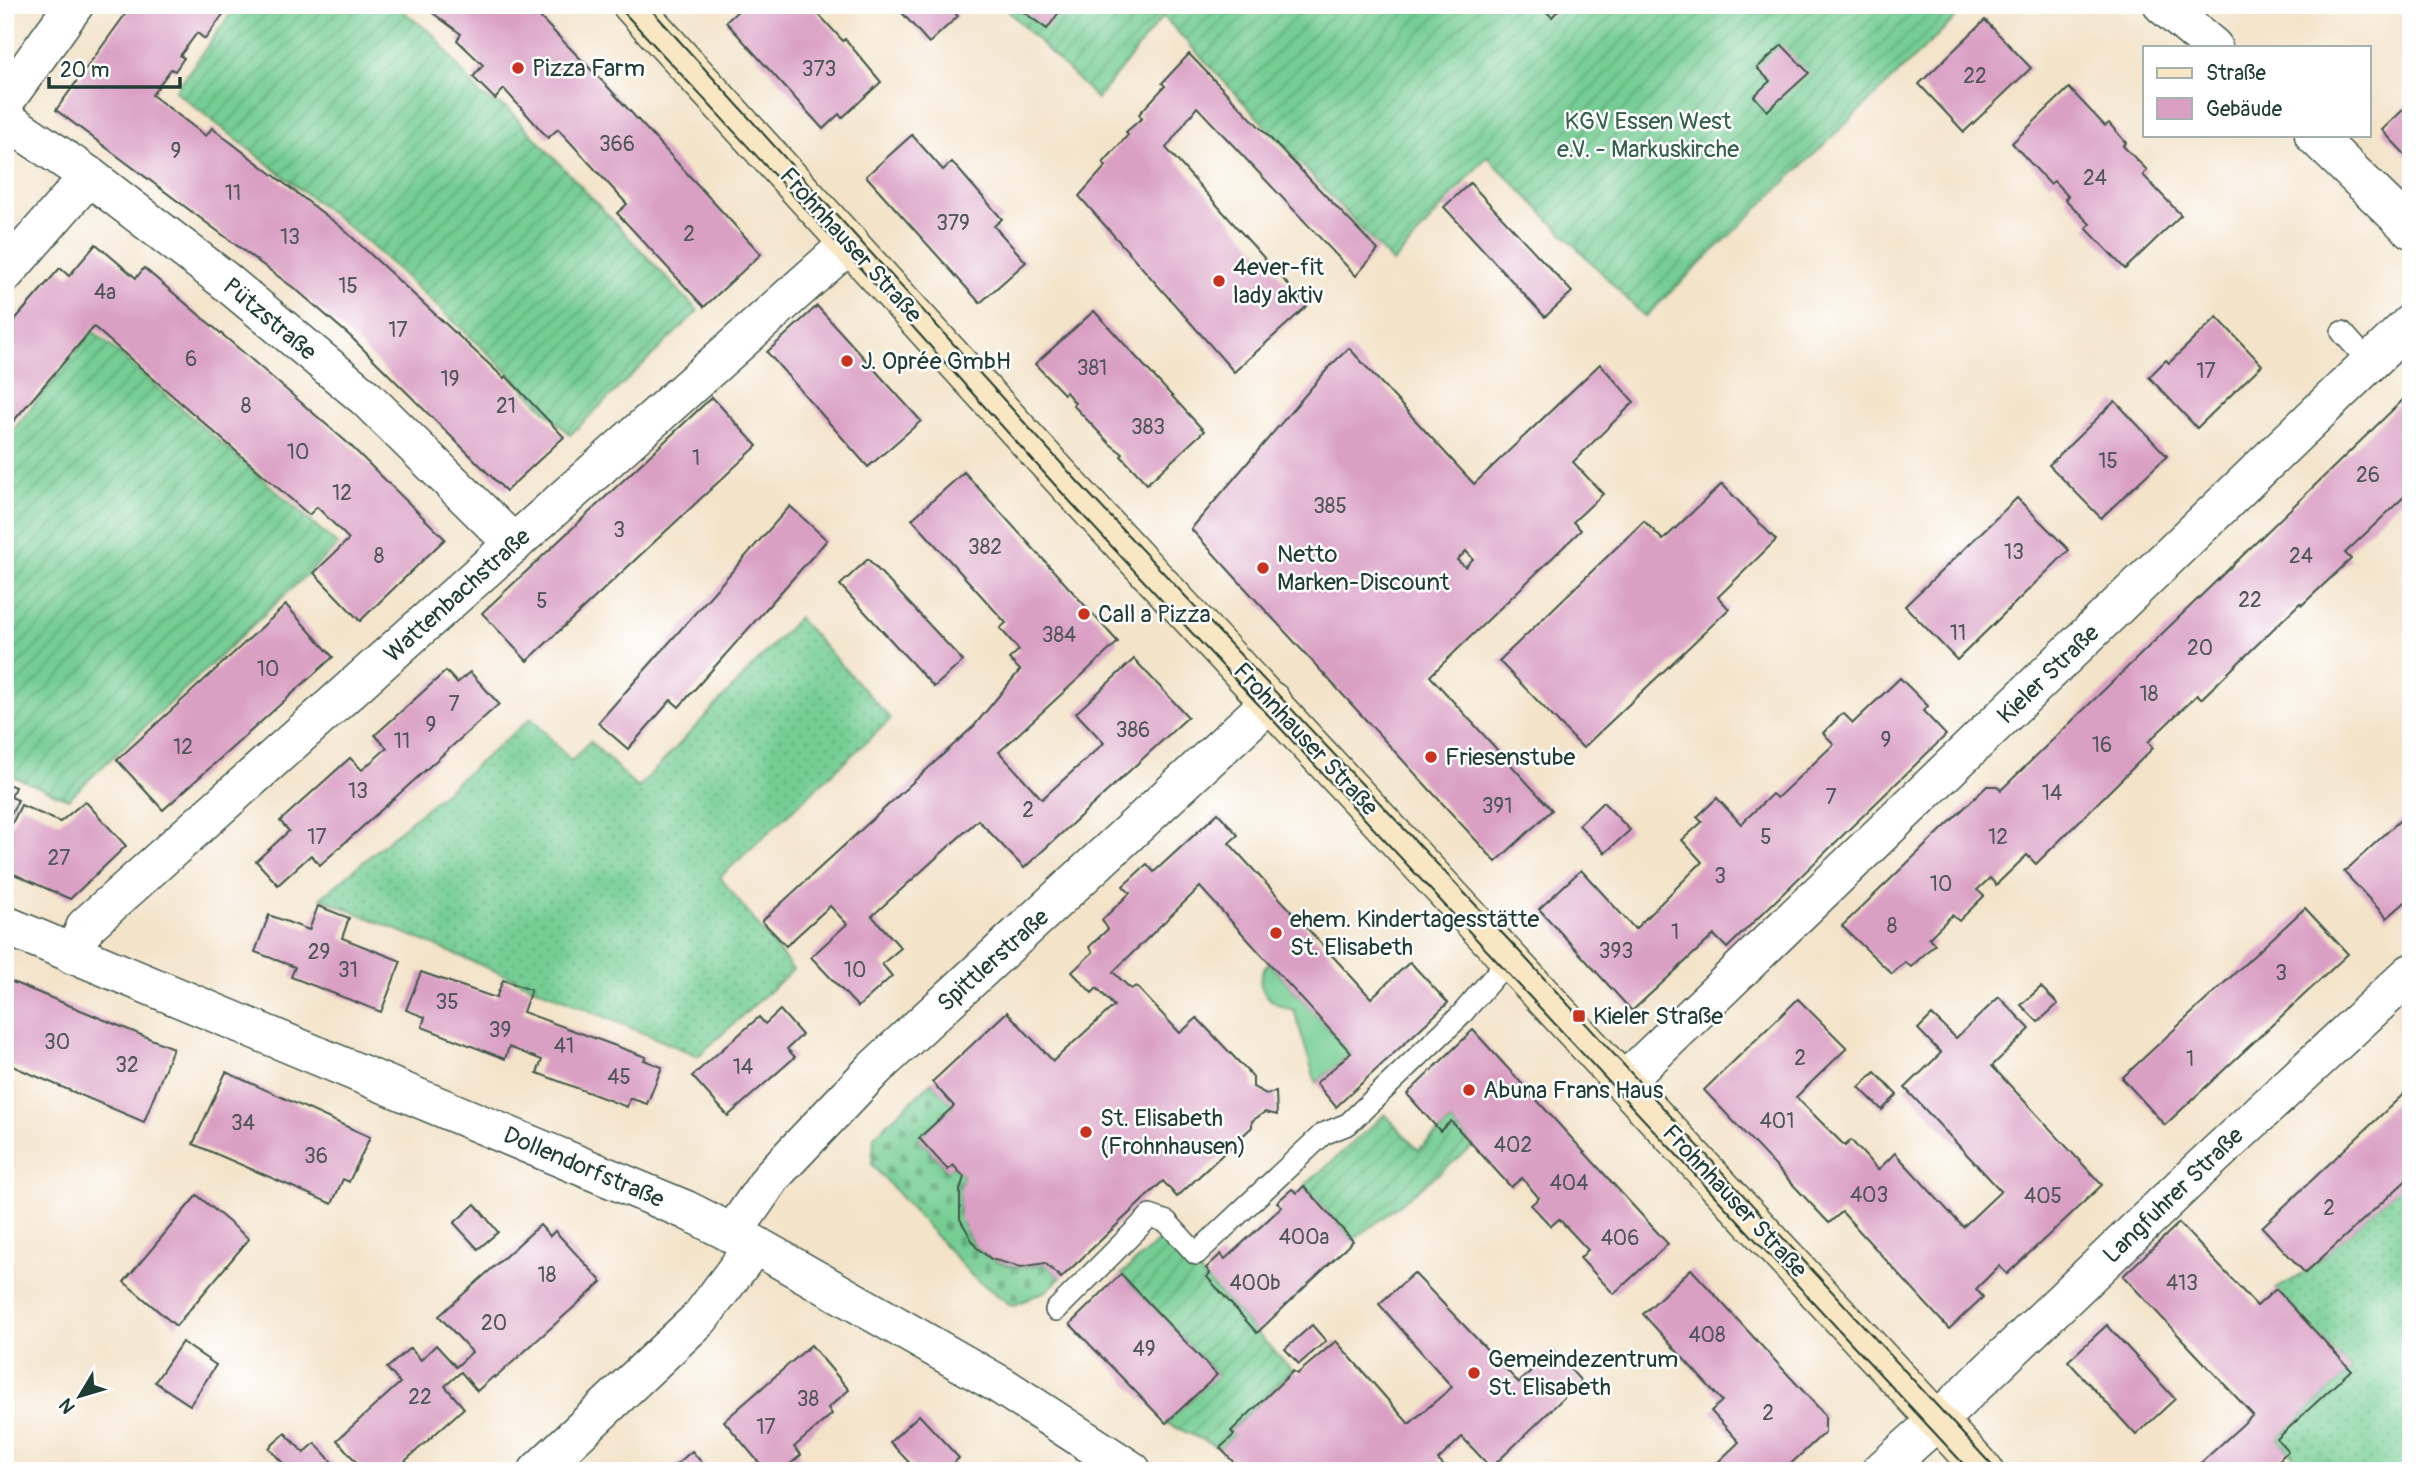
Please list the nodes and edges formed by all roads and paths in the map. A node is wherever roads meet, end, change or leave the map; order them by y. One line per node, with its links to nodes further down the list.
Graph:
1 (74, 5): 5 (street)
2 (2163, 5): 4 (street)
3 (642, 9): 10 (main road, Frohnhauser Straße)
4 (2212, 46)
5 (5, 101)
6 (5, 119): 8 (street, Pützstraße)
7 (2315, 136): 9 (street)
8 (89, 176): 11 (street); 15 (street, Pützstraße)
9 (2411, 229)
10 (850, 243): 15 (street, Wattenbachstraße); 16 (main road, Frohnhauser Straße)
11 (5, 272)
12 (2411, 323): 14 (street, Kieler Straße)
13 (2342, 331): 14 (lane)
14 (2370, 363): 21 (street, Kieler Straße)
15 (514, 544): 18 (street, Wattenbachstraße)
16 (1271, 701): 19 (main road, Frohnhauser Straße); 22 (street, Spittlerstraße)
17 (5, 925): 18 (street, Dollendorfstraße)
18 (73, 955): 22 (street, Dollendorfstraße)
19 (1510, 958): 21 (main road, Frohnhauser Straße); 23 (lane)
20 (2411, 974): 24 (street, Langfuhrer Straße)
21 (1624, 1082): 24 (main road, Frohnhauser Straße)
22 (744, 1240): 25 (street, Spittlerstraße); 26 (street, Dollendorfstraße)
23 (1056, 1310)
24 (1938, 1420): 27 (street, Langfuhrer Straße); 28 (main road, Frohnhauser Straße)
25 (538, 1471)
26 (1132, 1471)
27 (1881, 1471)
28 (1984, 1471)

